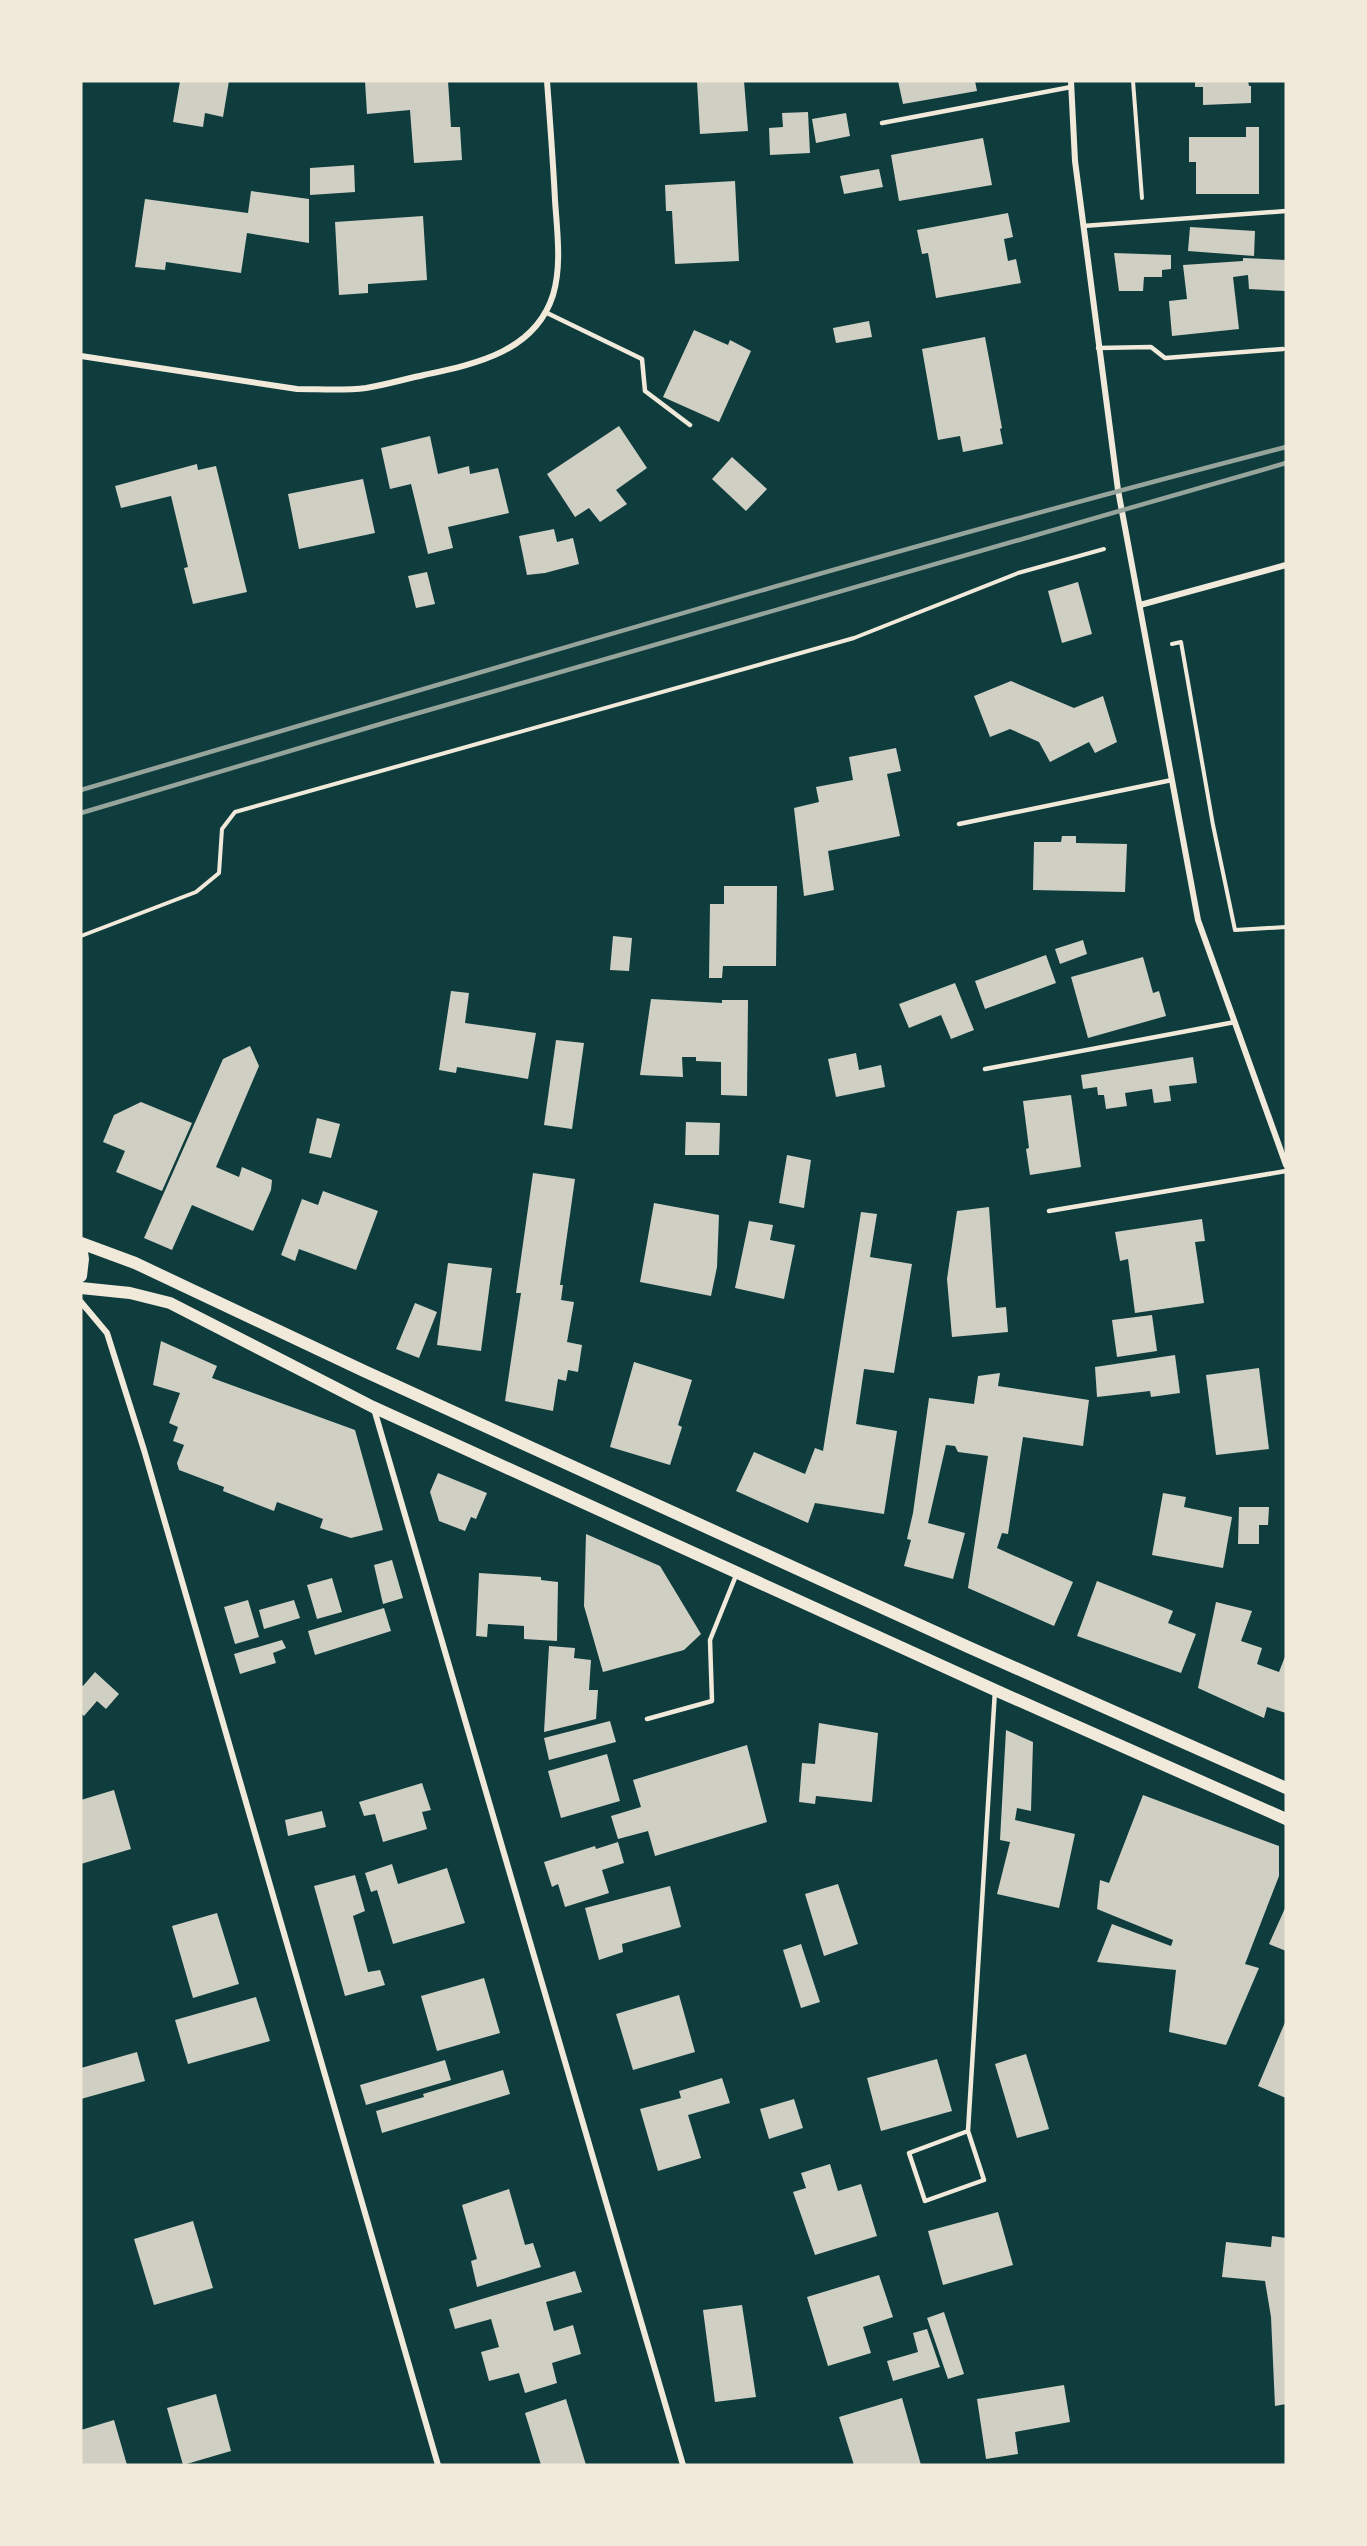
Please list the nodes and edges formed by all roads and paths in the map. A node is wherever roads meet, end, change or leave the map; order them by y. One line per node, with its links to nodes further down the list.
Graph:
1 (547, 81): 8 (street)
2 (1133, 81): 5 (path)
3 (1071, 84): 4 (lane); 7 (street)
4 (882, 123)
5 (1142, 202)
6 (1286, 211): 7 (lane)
7 (1083, 226): 9 (street)
8 (545, 312): 11 (street); 12 (lane)
9 (1098, 348): 10 (lane); 13 (street)
10 (1283, 349)
11 (81, 356)
12 (690, 425)
13 (1128, 542): 15 (street); 18 (path)
14 (1286, 565): 15 (street)
15 (1140, 605): 16 (street)
16 (1172, 780): 17 (lane); 19 (street)
17 (959, 824)
18 (81, 936)
19 (1235, 1022): 20 (lane); 21 (street)
20 (985, 1069)
21 (1286, 1165)
22 (1286, 1171): 23 (lane)
23 (1049, 1211)
24 (81, 1244): 25 (main road); 32 (main road)
25 (81, 1276)
26 (81, 1288): 28 (main road)
27 (81, 1302): 35 (street)
28 (373, 1407): 29 (main road); 36 (street)
29 (738, 1572): 30 (main road); 31 (lane)
30 (995, 1690): 33 (main road); 34 (lane)
31 (647, 1719)
32 (1286, 1788)
33 (1286, 1819)
34 (968, 2131): 34 (lane)
35 (438, 2465)
36 (683, 2465)

